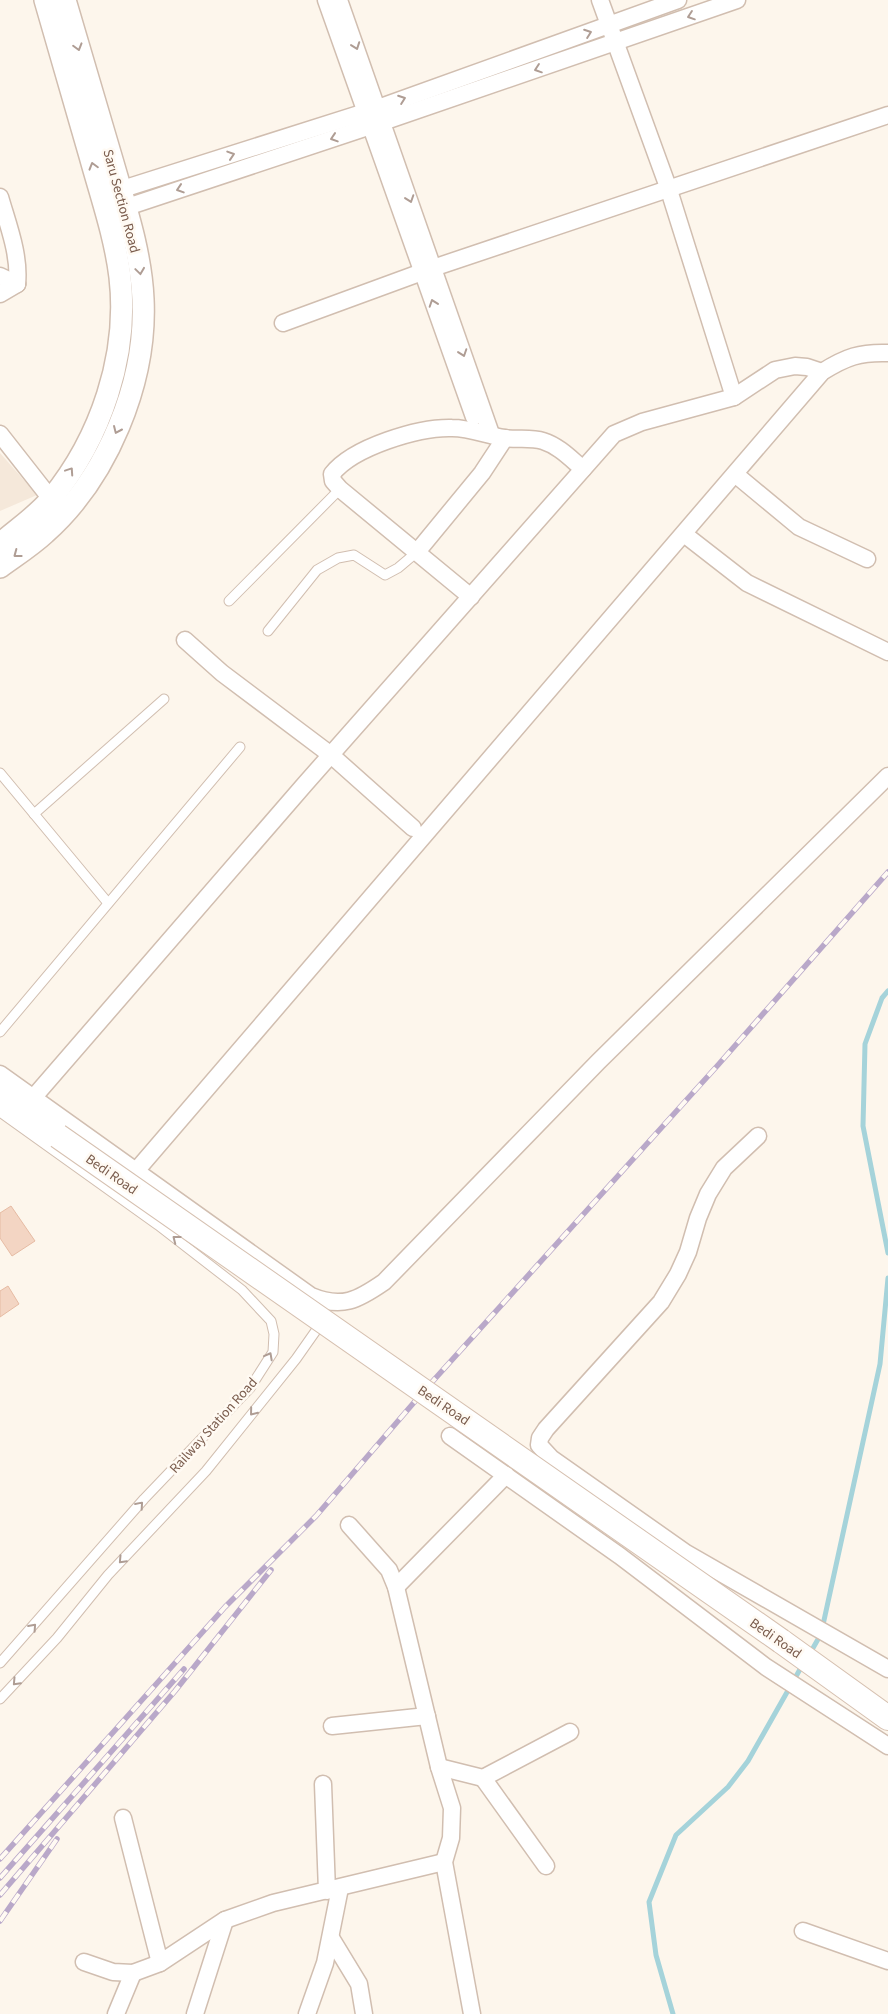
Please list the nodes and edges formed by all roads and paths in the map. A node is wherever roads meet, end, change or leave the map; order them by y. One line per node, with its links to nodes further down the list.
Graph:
1 (45, 0): 14 (street, Saru Section Road, one-way to 1)
2 (65, 0): 14 (street, Saru Section Road, one-way to 14)
3 (326, 0): 11 (street)
4 (339, 0): 11 (street, one-way to 11)
5 (600, 0): 8 (street)
6 (678, 0): 8 (street)
7 (738, 0): 9 (street, one-way to 9)
8 (610, 25): 9 (street); 11 (street, one-way to 8)
9 (617, 42): 11 (street, one-way to 11); 12 (street)
10 (888, 115): 12 (street)
11 (374, 117): 14 (street); 15 (street)
12 (668, 187): 15 (street); 22 (street)
13 (0, 197): 17 (street)
14 (114, 202): 29 (street, Saru Section Road, one-way to 14); 34 (street, Saru Section Road, one-way to 34)
15 (428, 270): 19 (street); 24 (street)
16 (0, 276): 17 (street)
17 (17, 284): 18 (street)
18 (0, 294)
19 (283, 323)
20 (888, 353): 21 (street)
21 (822, 372): 22 (street); 27 (street)
22 (734, 396): 26 (street)
23 (0, 434): 29 (street)
24 (491, 434): 26 (street); 28 (street); 32 (street)
25 (320, 464): 28 (street)
26 (583, 469): 35 (street)
27 (735, 474): 30 (street); 33 (street)
28 (337, 485): 32 (street); 36 (lane)
29 (51, 499): 31 (street, Saru Section Road)
30 (684, 534): 39 (street); 54 (street)
31 (0, 544)
32 (417, 552): 35 (street); 37 (lane)
33 (867, 558)
34 (0, 567)
35 (471, 596): 42 (street)
36 (229, 601)
37 (268, 631)
38 (185, 640): 42 (street)
39 (888, 652)
40 (164, 699): 45 (lane)
41 (240, 747): 47 (lane)
42 (330, 755): 46 (street); 51 (street)
43 (0, 773): 45 (lane)
44 (888, 776): 55 (street)
45 (34, 814): 47 (lane)
46 (413, 828)
47 (108, 903): 48 (lane)
48 (0, 1032)
49 (0, 1074): 51 (street)
50 (0, 1094): 64 (main road, Bedi Road, bridge)
51 (33, 1098): 54 (street)
52 (0, 1112): 60 (lane, Railway Station Road, one-way to 52)
53 (758, 1136): 61 (street)
54 (136, 1171): 55 (street)
55 (336, 1304): 62 (lane, Railway Station Road, one-way to 62)
56 (450, 1436): 57 (street)
57 (506, 1476): 59 (street); 67 (street)
58 (349, 1525): 59 (street)
59 (396, 1587): 63 (street)
60 (0, 1663)
61 (887, 1668)
62 (0, 1699)
63 (427, 1716): 65 (street); 68 (street)
64 (888, 1718)
65 (332, 1726)
66 (570, 1732): 69 (street)
67 (888, 1746)
68 (439, 1767): 69 (street); 72 (street)
69 (483, 1778): 73 (street)
70 (324, 1784): 74 (street)
71 (123, 1818): 80 (street)
72 (444, 1862): 74 (street); 86 (street)
73 (546, 1866)
74 (333, 1890): 75 (street); 77 (street)
75 (225, 1920): 80 (street); 83 (street)
76 (803, 1930): 78 (street)
77 (332, 1938): 84 (street); 85 (street)
78 (888, 1961)
79 (84, 1962): 81 (street)
80 (160, 1963): 81 (street)
81 (133, 1974): 82 (street)
82 (116, 2014)
83 (195, 2014)
84 (307, 2014)
85 (364, 2014)
86 (472, 2014)

